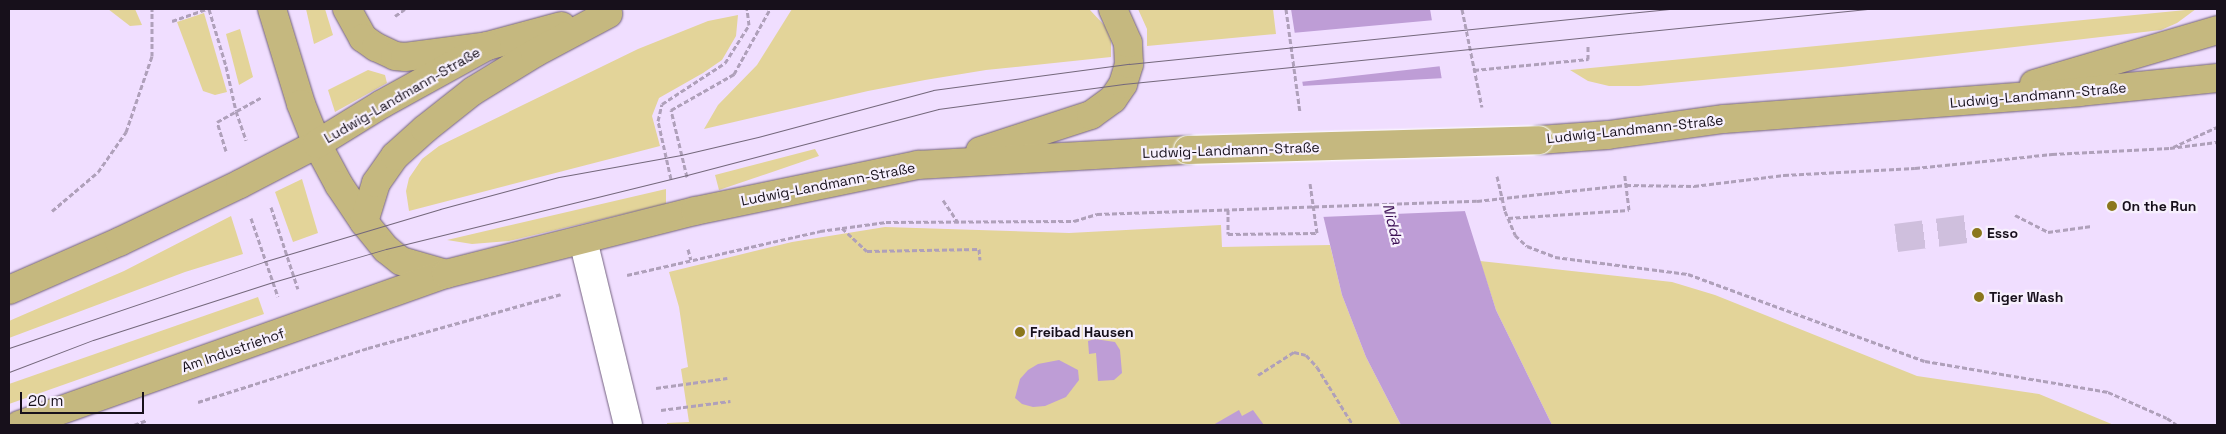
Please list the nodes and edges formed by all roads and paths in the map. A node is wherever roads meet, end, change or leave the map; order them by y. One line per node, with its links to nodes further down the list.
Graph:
1 (152, 9): 30 (path)
2 (208, 9): 9 (path); 16 (path)
3 (272, 9): 20 (main road, Ludwig-Landmann-Straße)
4 (346, 9): 11 (main road, Ludwig-Landmann-Straße)
5 (747, 9): 22 (path)
6 (770, 9): 26 (path)
7 (1113, 9): 24 (main road)
8 (616, 11): 11 (main road, Ludwig-Landmann-Straße); 34 (main road)
9 (172, 21)
10 (2217, 30): 15 (main road)
11 (487, 46): 20 (main road, Ludwig-Landmann-Straße)
12 (1588, 46): 13 (path)
13 (1474, 70)
14 (2217, 78): 15 (main road, Ludwig-Landmann-Straße)
15 (1980, 100): 24 (main road, Ludwig-Landmann-Straße, bridge)
16 (236, 111)
17 (217, 122): 21 (path)
18 (2217, 127): 23 (path)
19 (2217, 142): 23 (path)
20 (317, 144): 34 (main road, Ludwig-Landmann-Straße); 43 (main road)
21 (224, 145)
22 (663, 145)
23 (2170, 148): 27 (path)
24 (918, 165): 39 (main road, Ludwig-Landmann-Straße)
25 (1624, 175): 27 (path)
26 (688, 184)
27 (1626, 185): 29 (path, bridge); 33 (path)
28 (270, 203): 44 (path)
29 (1228, 210): 36 (path, bridge); 37 (path)
30 (52, 211)
31 (249, 212): 45 (path)
32 (2015, 215): 35 (path)
33 (1508, 218)
34 (364, 222): 41 (main road, Ludwig-Landmann-Straße)
35 (2092, 226)
36 (842, 228): 40 (path); 42 (path)
37 (1289, 232)
38 (1515, 235): 55 (path)
39 (583, 240): 41 (main road, Ludwig-Landmann-Straße); 42 (lane)
40 (980, 260)
41 (446, 274): 52 (main road, Am Industriehof)
42 (593, 285): 49 (path); 50 (lane)
43 (9, 290)
44 (298, 292)
45 (281, 304)
46 (1258, 375): 54 (path)
47 (727, 378): 50 (path)
48 (730, 401): 50 (path)
49 (190, 405)
50 (625, 412)
51 (150, 419): 53 (path)
52 (19, 425)
53 (134, 425)
54 (1352, 425)
55 (2177, 425)

